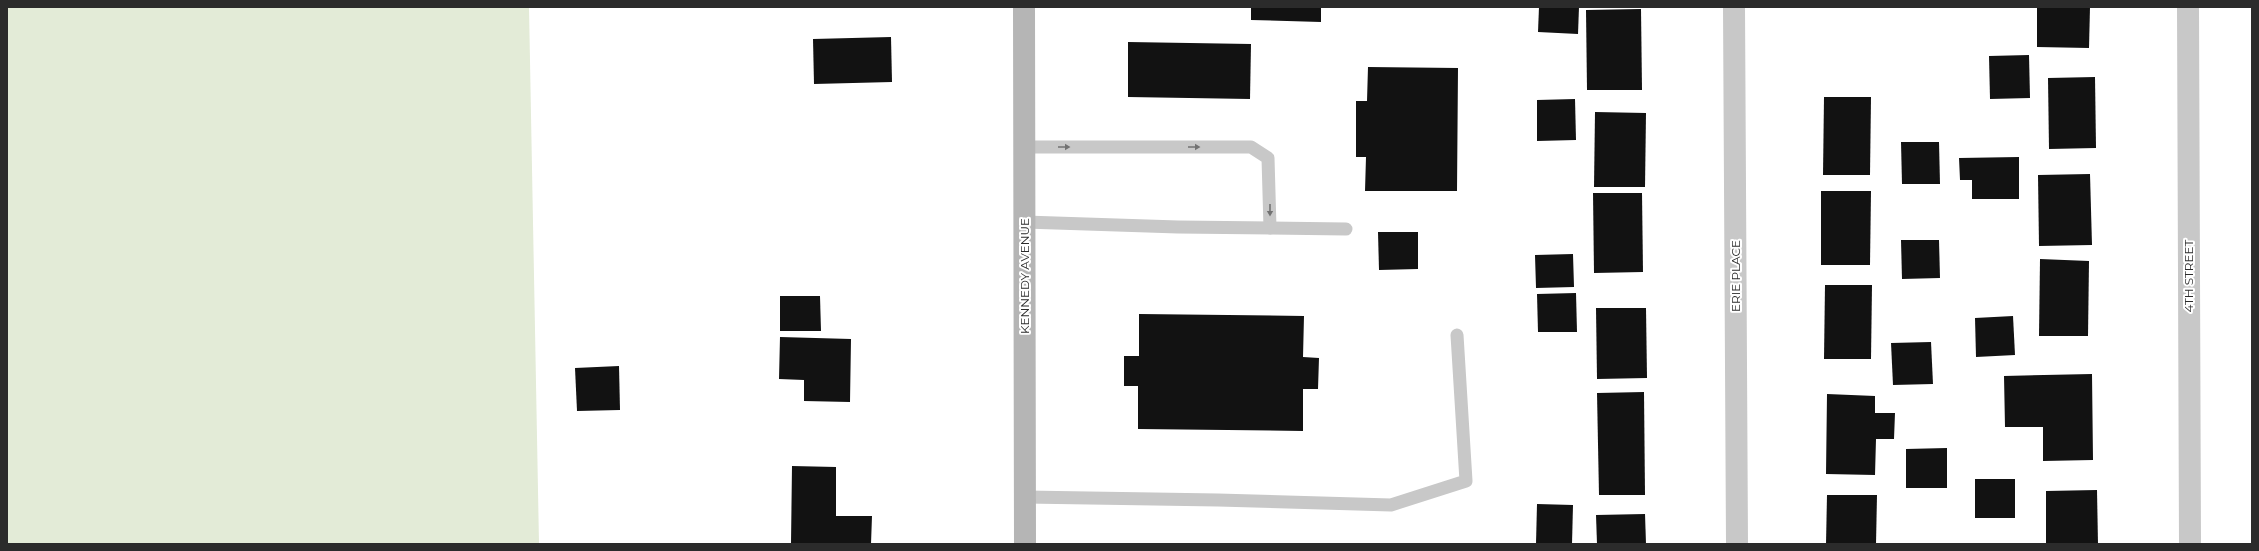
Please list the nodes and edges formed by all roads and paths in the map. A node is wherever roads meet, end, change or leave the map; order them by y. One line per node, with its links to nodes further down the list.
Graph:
1 (1024, 7): 4 (street, KENNEDY AVENUE)
2 (1734, 7): 11 (street, ERIE PLACE)
3 (2188, 7): 12 (street, 4TH STREET)
4 (1025, 147): 5 (street, KENNEDY AVENUE); 6 (lane, one-way to 6)
5 (1025, 222): 6 (lane); 9 (street, KENNEDY AVENUE)
6 (1270, 228): 7 (lane)
7 (1346, 229)
8 (1457, 335): 9 (lane)
9 (1025, 497): 10 (street, KENNEDY AVENUE)
10 (1026, 544)
11 (1737, 544)
12 (2190, 544)

